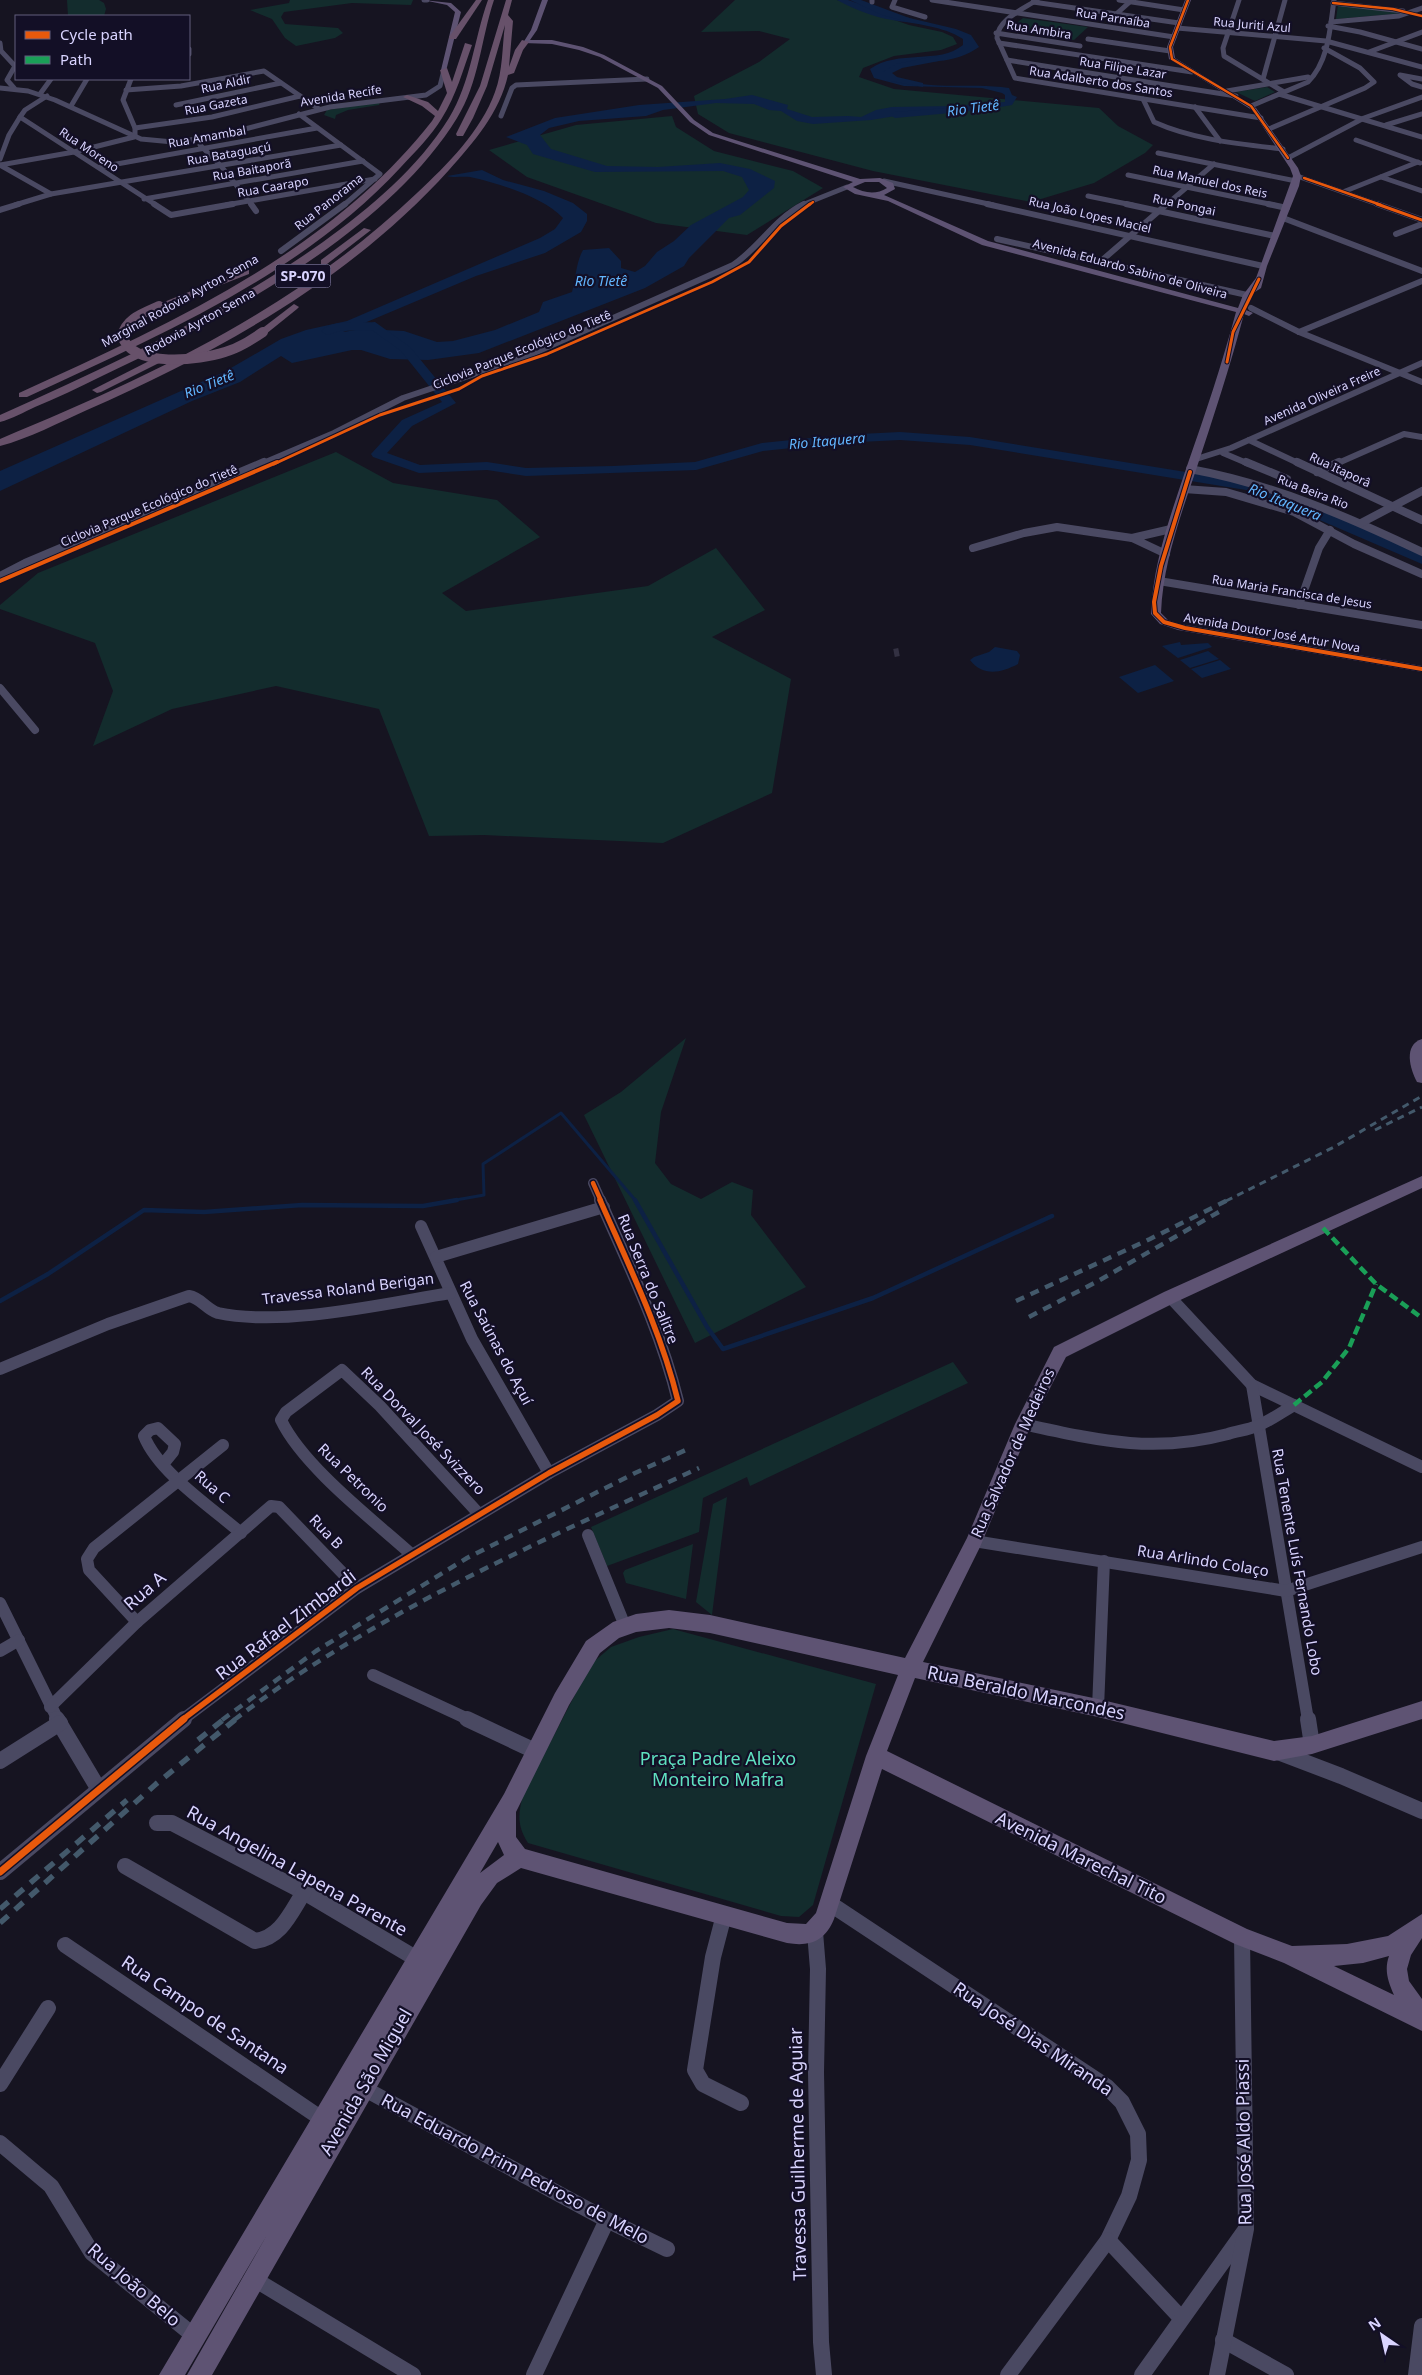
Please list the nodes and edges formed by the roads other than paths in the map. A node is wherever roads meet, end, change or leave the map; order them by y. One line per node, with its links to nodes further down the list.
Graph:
1 (426, 0): 34 (main road, Avenida Recife)
2 (480, 0): 34 (highway); 78 (highway, Marginal Rodovia Ayrton Senna)
3 (491, 0): 196 (highway, Rodovia Ayrton Senna / SP-070)
4 (510, 0): 23 (highway)
5 (895, 0): 25 (street)
6 (932, 0): 20 (street, Rua Parnaíba)
7 (1118, 0): 14 (street)
8 (1188, 0): 19 (main road)
9 (1239, 0): 33 (street)
10 (1285, 0): 36 (street)
11 (1381, 0): 17 (street)
12 (543, 1): 30 (main road)
13 (1035, 1): 16 (street, Rua Juriti Azul); 20 (street)
14 (1131, 1): 19 (street); 22 (street)
15 (1333, 1): 17 (street); 27 (street)
16 (1075, 6): 22 (street, Rua Juriti Azul); 26 (street)
17 (1380, 8): 21 (street)
18 (1422, 8): 21 (street)
19 (1184, 10): 29 (main road)
20 (1016, 13): 26 (street, Rua Parnaíba); 32 (street)
21 (1412, 13): 24 (street); 27 (street)
22 (1116, 14): 28 (street); 29 (street, Rua Juriti Azul)
23 (504, 15): 59 (highway); 119 (highway)
24 (1422, 16)
25 (925, 17)
26 (1059, 20): 28 (street, Rua Parnaíba)
27 (1329, 24): 38 (street); 41 (street)
28 (1102, 26): 35 (street, Rua Parnaíba); 37 (street)
29 (1178, 26): 33 (street, Rua Juriti Azul); 35 (main road)
30 (534, 30): 39 (main road); 40 (main road)
31 (1422, 32): 41 (street)
32 (996, 33): 43 (street, Rua Adalberto dos Santos); 44 (street, Rua Ambira)
33 (1228, 33): 36 (street, Rua Juriti Azul); 66 (street)
34 (454, 37): 54 (main road, Avenida Recife)
35 (1174, 37): 47 (main road)
36 (1276, 37): 38 (street, Rua Juriti Azul); 66 (street)
37 (1088, 39): 44 (street); 47 (street)
38 (1326, 41): 45 (street); 48 (street, Rua Juriti Azul)
39 (525, 42): 40 (main road); 59 (highway)
40 (552, 42): 60 (main road)
41 (1396, 42): 46 (street); 48 (street)
42 (0, 43): 74 (street)
43 (999, 43): 49 (street); 50 (street, Rua Adalberto dos Santos)
44 (1080, 46): 49 (street)
45 (1324, 48): 57 (street); 91 (street)
46 (1422, 49)
47 (1170, 51): 56 (main road)
48 (1369, 52): 53 (street, Rua Juriti Azul)
49 (1071, 54): 51 (street)
50 (1007, 60): 58 (street, Rua Filipe Lazar); 83 (street, Rua Adalberto dos Santos)
51 (1122, 61): 52 (street); 56 (street)
52 (1116, 66)
53 (1422, 67)
54 (444, 70): 78 (highway); 85 (street, Avenida Recife)
55 (1110, 71): 58 (street)
56 (1192, 72): 77 (main road)
57 (1316, 74): 69 (street); 79 (street)
58 (1104, 76): 67 (street, Rua Filipe Lazar)
59 (504, 79): 173 (highway)
60 (644, 79): 94 (main road); 99 (street)
61 (1422, 79): 72 (street)
62 (50, 80): 80 (street)
63 (86, 80): 89 (street)
64 (131, 80): 75 (street)
65 (176, 80): 71 (street)
66 (1263, 80): 69 (street)
67 (1140, 81): 70 (street); 84 (street, Rua Filipe Lazar)
68 (280, 83): 71 (street); 82 (street); 88 (street, Rua Aldir)
69 (1271, 84): 77 (street); 79 (street)
70 (1134, 86)
71 (172, 87): 75 (street); 88 (street)
72 (1422, 87)
73 (0, 88): 74 (street)
74 (14, 88): 80 (street)
75 (126, 90): 105 (street)
76 (1129, 91): 83 (street)
77 (1227, 91): 84 (main road)
78 (451, 93): 98 (highway, Marginal Rodovia Ayrton Senna)
79 (1281, 93): 90 (street); 91 (street)
80 (40, 94): 81 (street)
81 (47, 96): 89 (street); 100 (street)
82 (300, 96): 93 (street); 95 (street, Rua Gazeta)
83 (1123, 96): 87 (street, Rua Adalberto dos Santos)
84 (1236, 96): 90 (main road)
85 (407, 97): 93 (street, Avenida Recife); 98 (highway)
86 (1422, 97): 102 (street)
87 (1143, 99): 92 (street, Rua Adalberto dos Santos); 117 (street)
88 (176, 105): 103 (street)
89 (71, 106): 113 (street)
90 (1251, 106): 101 (main road)
91 (1322, 106): 102 (street); 110 (street)
92 (1195, 107): 101 (street, Rua Adalberto dos Santos); 117 (street)
93 (319, 109): 96 (street, Avenida Recife)
94 (678, 110): 124 (main road); 146 (main road)
95 (235, 112): 103 (street, Rua Gazeta); 106 (street)
96 (300, 114): 106 (street, Avenida Recife); 107 (street, Rua Panorama)
97 (1422, 114): 104 (street)
98 (440, 116): 171 (highway, Marginal Rodovia Ayrton Senna)
99 (501, 116)
100 (20, 117): 109 (street, Rua Moreno); 112 (street)
101 (1261, 118): 110 (main road)
102 (1364, 118): 104 (street); 125 (street)
103 (197, 119): 105 (street, Rua Gazeta)
104 (1386, 125): 114 (street)
105 (135, 128): 113 (street)
106 (242, 128): 115 (street, Avenida Recife)
107 (317, 128): 118 (street, Rua Panorama); 120 (street, Rua Amambal)
108 (29, 129): 109 (street)
109 (39, 129): 122 (street, Rua Moreno)
110 (1269, 129): 121 (main road)
111 (22, 131): 112 (street)
112 (9, 135): 126 (street)
113 (134, 137): 115 (street, Avenida Recife); 122 (street)
114 (1422, 137)
115 (196, 140): 120 (street)
116 (1356, 140): 128 (street)
117 (1220, 142): 121 (street)
118 (342, 145): 127 (street, Rua Panorama); 131 (street, Rua Bataguaçú)
119 (453, 145)
120 (203, 148): 131 (street); 133 (street, Rua Amambal)
121 (1283, 148): 125 (main road)
122 (74, 152): 130 (street); 133 (street, Rua Moreno)
123 (1158, 153): 129 (street)
124 (786, 158): 138 (main road); 139 (main road)
125 (1288, 158): 137 (main road)
126 (0, 159)
127 (363, 160): 136 (street, Rua Panorama); 142 (street, Rua Baitaporã)
128 (1420, 163): 135 (street)
129 (1214, 164): 137 (street); 145 (street)
130 (0, 165): 150 (street)
131 (220, 166): 141 (street, Rua Bataguaçú); 142 (street)
132 (435, 166): 160 (highway)
133 (100, 167): 141 (street, Rua Moreno)
134 (1128, 175): 145 (street, Rua Manuel dos Reis)
135 (1381, 177): 148 (street); 149 (street)
136 (375, 178): 140 (street, Rua Caarapo); 144 (street, Rua Panorama)
137 (1296, 178): 149 (street); 155 (main road, Avenida Doutor José Artur Nova)
138 (858, 181): 139 (main road); 146 (main road)
139 (880, 181): 143 (street, Rua João Lopes Maciel); 147 (main road, Avenida Eduardo Sabino de Oliveira)
140 (357, 182): 144 (street); 154 (street, Rua Caarapo)
141 (119, 183): 150 (street, Rua Bataguaçú); 153 (street, Rua Moreno)
142 (235, 183): 153 (street, Rua Baitaporã); 154 (street)
143 (911, 186): 147 (street); 168 (street, Rua João Lopes Maciel)
144 (366, 187): 172 (street, Rua Panorama)
145 (1187, 187): 155 (street, Rua Manuel dos Reis); 159 (street)
146 (849, 188): 151 (main road, Avenida Eduardo Sabino de Oliveira); 218 (street)
147 (890, 190): 151 (main road); 180 (main road, Avenida Eduardo Sabino de Oliveira)
148 (1422, 191)
149 (1343, 192): 162 (street)
150 (51, 194): 156 (street, Rua Bataguaçú)
151 (873, 195): 182 (main road, Avenida Eduardo Sabino de Oliveira)
152 (1088, 196): 159 (street, Rua Pongai)
153 (144, 199): 161 (street, Rua Moreno)
154 (247, 202): 158 (street); 161 (street, Rua Caarapo)
155 (1287, 208): 163 (main road, Avenida Doutor José Artur Nova)
156 (0, 210)
157 (1422, 210): 162 (street)
158 (256, 211)
159 (1160, 211): 168 (street); 169 (street, Rua Pongai)
160 (386, 213)
161 (176, 215)
162 (1408, 215): 164 (street)
163 (1283, 218): 169 (main road, Avenida Doutor José Artur Nova); 177 (street)
164 (1422, 220)
165 (373, 224): 176 (highway, SP-070)
166 (1422, 224): 167 (street)
167 (1396, 234)
168 (1130, 236): 174 (street); 175 (street, Rua João Lopes Maciel)
169 (1276, 236): 175 (main road, Avenida Doutor José Artur Nova)
170 (997, 239): 174 (street)
171 (301, 247): 173 (highway, bridge); 194 (highway, Marginal Rodovia Ayrton Senna)
172 (281, 251)
173 (353, 256): 192 (highway)
174 (1100, 262): 181 (street)
175 (1263, 266): 178 (main road, Avenida Doutor José Artur Nova)
176 (317, 267)
177 (1422, 271)
178 (1258, 279): 181 (main road, Avenida Doutor José Artur Nova); 184 (main road, Avenida Doutor José Artur Nova)
179 (1422, 281): 185 (street)
180 (1205, 296): 181 (main road); 184 (main road, Avenida Eduardo Sabino de Oliveira)
181 (1247, 296): 184 (main road, Avenida Doutor José Artur Nova)
182 (1220, 305): 184 (main road, Avenida Eduardo Sabino de Oliveira); 186 (main road)
183 (254, 308): 192 (highway)
184 (1246, 310): 185 (street, Avenida Eduardo Sabino de Oliveira); 186 (main road, Avenida Doutor José Artur Nova); 188 (main road, Avenida Doutor José Artur Nova)
185 (1299, 332): 190 (street, Avenida Eduardo Sabino de Oliveira)
186 (1233, 336): 188 (main road, Avenida Doutor José Artur Nova)
187 (178, 349): 193 (highway, Rodovia Ayrton Senna)
188 (1227, 362): 203 (main road, Avenida Doutor José Artur Nova)
189 (1422, 363): 190 (street, Avenida Oliveira Freire)
190 (1400, 373): 191 (street, Avenida Eduardo Sabino de Oliveira); 199 (street, Avenida Oliveira Freire)
191 (1422, 382)
192 (130, 388): 200 (highway)
193 (90, 393)
194 (13, 400)
195 (36, 417): 197 (highway)
196 (0, 418)
197 (9, 428)
198 (1422, 437): 204 (street)
199 (1249, 440): 201 (street, Avenida Oliveira Freire); 204 (street, Rua Itaporâ)
200 (0, 444)
201 (1231, 448): 202 (street, Avenida Oliveira Freire); 203 (street, Avenida Oliveira Freire)
202 (1223, 453): 203 (street, Avenida Oliveira Freire); 205 (street)
203 (1191, 466): 206 (main road, Avenida Doutor José Artur Nova); 210 (street, Rua Beira Rio)
204 (1317, 472): 208 (street, Rua Itaporâ)
205 (1287, 479)
206 (1185, 486): 211 (main road, Avenida Doutor José Artur Nova); 212 (street)
207 (1422, 491): 208 (street)
208 (1392, 506): 209 (street, Rua Itaporâ); 210 (street)
209 (1422, 520)
210 (1361, 523): 215 (street, Rua Beira Rio)
211 (1171, 529): 213 (street); 216 (main road, Avenida Doutor José Artur Nova)
212 (1330, 530): 217 (street); 220 (street)
213 (1132, 538): 214 (street); 216 (street)
214 (974, 548)
215 (1422, 552)
216 (1166, 554): 219 (main road, Avenida Doutor José Artur Nova)
217 (1422, 574)
218 (0, 576)
219 (1159, 581): 220 (street, Rua Maria Francisca de Jesus); 222 (main road, Avenida Doutor José Artur Nova)
220 (1299, 605): 221 (street, Rua Maria Francisca de Jesus)
221 (1422, 625)
222 (1422, 669)
223 (0, 688): 224 (street)
224 (35, 730)
225 (1422, 1044): 226 (main road)
226 (1422, 1078)
227 (1422, 1182): 233 (main road, Rua Salvador de Medeiros)
228 (593, 1183): 229 (street, Rua Serra do Salitre)
229 (604, 1207): 231 (street, Rua Serra do Salitre); 236 (street, Rua Serra do Salitre)
230 (421, 1226): 231 (street, Rua Saúnas do Açuí)
231 (436, 1256): 232 (street, Rua Saúnas do Açuí)
232 (450, 1293): 234 (street, Travessa Roland Berigan); 244 (street, Rua Saúnas do Açuí)
233 (1170, 1297): 235 (street); 239 (main road, Rua Salvador de Medeiros)
234 (0, 1368)
235 (1252, 1384): 237 (street); 240 (street, Rua Tenente Luís Fernando Lobo)
236 (676, 1386): 244 (street, Rua Rafael Zimbardi)
237 (1294, 1405): 240 (street); 243 (street)
238 (281, 1420): 247 (street, Rua Dorval José Svizzero); 252 (street, Rua Petronio)
239 (1023, 1424): 240 (street); 250 (main road, Rua Salvador de Medeiros)
240 (1258, 1426): 255 (street, Rua Tenente Luís Fernando Lobo)
241 (222, 1445): 245 (street)
242 (164, 1463): 245 (street, Rua C)
243 (1422, 1467)
244 (549, 1473): 247 (street, Rua Rafael Zimbardi)
245 (180, 1480): 248 (street, Rua C); 257 (street)
246 (268, 1508): 248 (street, Rua A); 254 (street, Rua B)
247 (479, 1514): 252 (street, Rua Rafael Zimbardi)
248 (241, 1532): 257 (street, Rua A)
249 (588, 1535): 258 (street)
250 (974, 1541): 253 (street, Rua Arlindo Colaço); 261 (main road, Rua Salvador de Medeiros)
251 (1422, 1547): 255 (street, Rua Arlindo Colaço)
252 (411, 1554): 254 (street, Rua Rafael Zimbardi)
253 (1104, 1561): 255 (street, Rua Arlindo Colaço); 264 (street)
254 (357, 1588): 272 (street, Rua Rafael Zimbardi)
255 (1286, 1591): 267 (street, Rua Tenente Luís Fernando Lobo)
256 (0, 1603): 259 (street)
257 (137, 1622): 263 (street, Rua A)
258 (625, 1626): 261 (main road, Rua Beraldo Marcondes); 268 (main road, Avenida São Miguel)
259 (19, 1640): 260 (street); 263 (street)
260 (0, 1651)
261 (910, 1668): 264 (main road, Rua Beraldo Marcondes); 270 (main road, Rua Salvador de Medeiros)
262 (374, 1675): 268 (street)
263 (50, 1706): 266 (street)
264 (1098, 1708): 269 (main road, Rua Beraldo Marcondes)
265 (1422, 1710): 267 (main road, Rua Beraldo Marcondes)
266 (60, 1723): 271 (street); 272 (street)
267 (1312, 1745): 269 (main road, Rua Beraldo Marcondes)
268 (536, 1751): 273 (main road, Avenida São Miguel)
269 (1274, 1751): 274 (street)
270 (876, 1756): 280 (main road); 284 (main road, Avenida Marechal Tito)
271 (0, 1761)
272 (98, 1788): 278 (street, Rua Rafael Zimbardi)
273 (511, 1801): 276 (main road, Avenida São Miguel); 287 (main road, Avenida São Miguel)
274 (1422, 1811)
275 (157, 1823): 279 (street, Rua Angelina Lapena Parente)
276 (519, 1857): 281 (main road); 292 (main road, Avenida São Miguel)
277 (125, 1866): 279 (street)
278 (0, 1872)
279 (304, 1892): 287 (street, Rua Angelina Lapena Parente)
280 (830, 1902): 283 (main road); 298 (street, Rua José Dias Miranda)
281 (724, 1915): 283 (main road); 293 (street)
282 (1416, 1930): 286 (main road, Avenida Marechal Tito); 289 (main road)
283 (815, 1932): 309 (street, Travessa Guilherme de Aguiar)
284 (1242, 1937): 286 (main road, Avenida Marechal Tito); 297 (street, Rua José Aldo Piassi)
285 (65, 1944): 294 (street, Rua Campo de Santana)
286 (1289, 1955): 290 (main road, Avenida Marechal Tito)
287 (417, 1958): 294 (main road, Avenida São Miguel)
288 (48, 2008): 291 (street)
289 (1422, 2015)
290 (1422, 2020)
291 (0, 2084)
292 (363, 2088): 296 (street, Rua Eduardo Prim Pedroso de Melo); 300 (main road, Avenida São Miguel)
293 (741, 2103)
294 (322, 2119): 303 (main road, Avenida São Miguel)
295 (0, 2143): 303 (street, Rua João Belo)
296 (606, 2220): 299 (street, Rua Eduardo Prim Pedroso de Melo); 308 (street)
297 (1246, 2229): 301 (street); 304 (street, Rua José Aldo Piassi)
298 (1108, 2240): 301 (street); 310 (street, Rua José Dias Miranda)
299 (667, 2249)
300 (254, 2278): 306 (main road, Avenida São Miguel); 307 (street)
301 (1181, 2318): 311 (street)
302 (1422, 2326): 314 (street)
303 (193, 2335): 305 (main road, Avenida São Miguel)
304 (1223, 2340): 312 (street, Rua José Aldo Piassi); 313 (street)
305 (171, 2375)
306 (199, 2375)
307 (413, 2375)
308 (534, 2375)
309 (824, 2375)
310 (1008, 2375)
311 (1142, 2375)
312 (1217, 2375)
313 (1286, 2375)
314 (1416, 2375)

